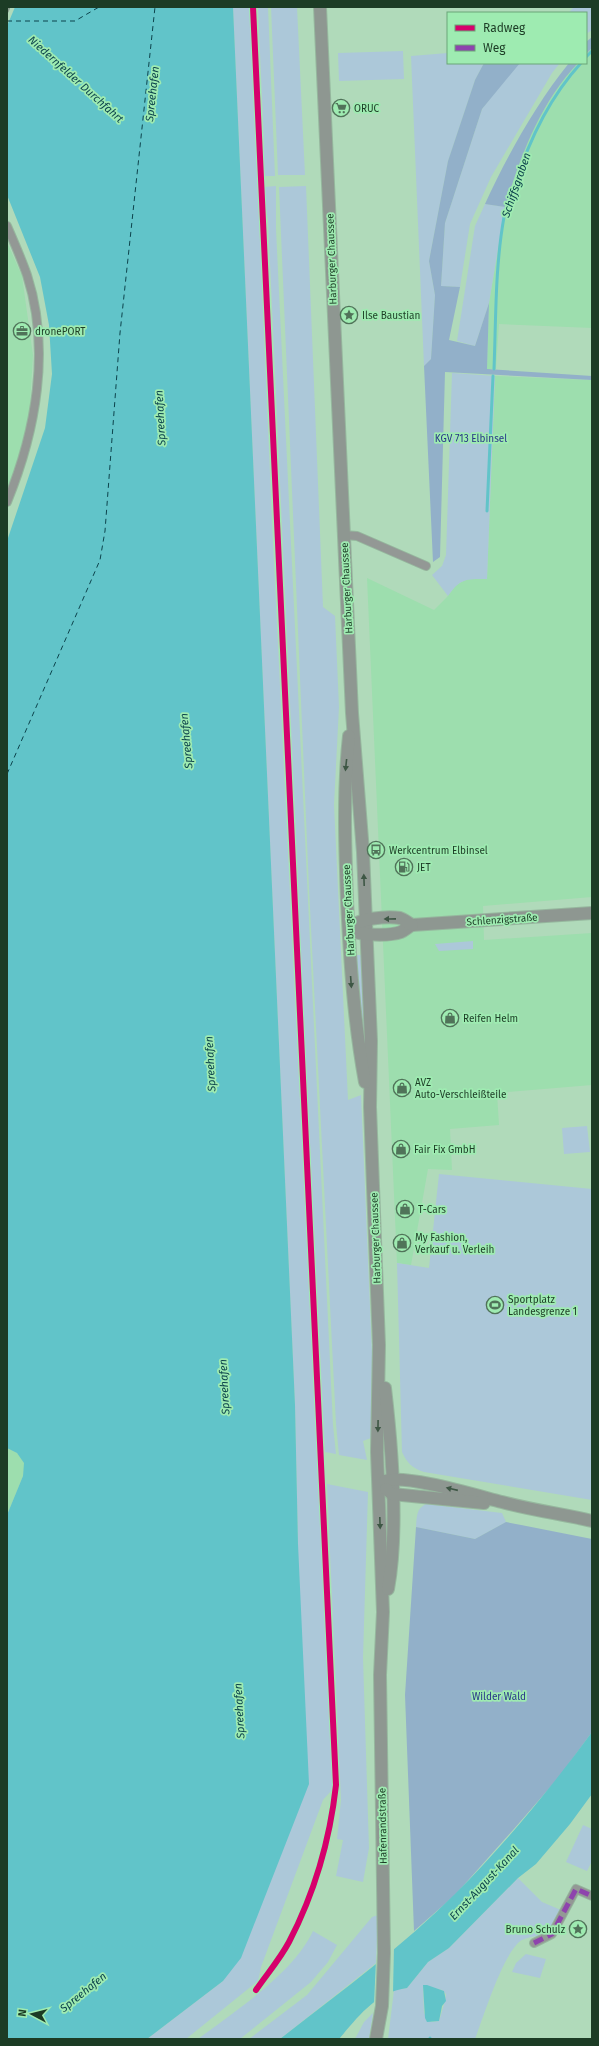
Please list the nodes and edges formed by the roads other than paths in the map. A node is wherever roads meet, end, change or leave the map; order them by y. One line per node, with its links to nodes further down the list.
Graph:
1 (320, 7): 4 (main road, Harburger Chaussee)
2 (7, 226): 3 (street)
3 (7, 502)
4 (343, 535): 5 (street, Harburger Chaussee); 6 (main road, Harburger Chaussee)
5 (426, 566)
6 (352, 713): 8 (main road, Harburger Chaussee, one-way to 6); 10 (main road, Harburger Chaussee, one-way to 10)
7 (592, 913): 9 (main road, Schlenzigstraße)
8 (366, 919): 9 (main road, Schlenzigstraße, one-way to 8); 10 (main road, Schlenzigstraße); 11 (main road, Harburger Chaussee)
9 (412, 925): 11 (main road, Schlenzigstraße)
10 (349, 929): 11 (main road, Schlenzigstraße); 12 (main road, Harburger Chaussee, one-way to 12)
11 (366, 934): 12 (main road, Harburger Chaussee)
12 (370, 1107): 13 (main road, Harburger Chaussee)
13 (379, 1345): 14 (main road, Harburger Chaussee); 15 (main road, Harburger Chaussee, one-way to 15)
14 (392, 1479): 15 (main road); 16 (main road, Harburger Chaussee); 17 (main road, one-way to 14)
15 (378, 1484): 16 (main road); 20 (main road, Hafenrandstraße, one-way to 20)
16 (392, 1494): 17 (main road); 18 (main road, Harburger Chaussee)
17 (503, 1502): 19 (main road)
18 (393, 1512): 20 (main road, Hafenrandstraße)
19 (592, 1521)
20 (383, 1612): 23 (main road, Hafenrandstraße)
21 (592, 1896): 22 (street)
22 (534, 1943)
23 (376, 2039)

